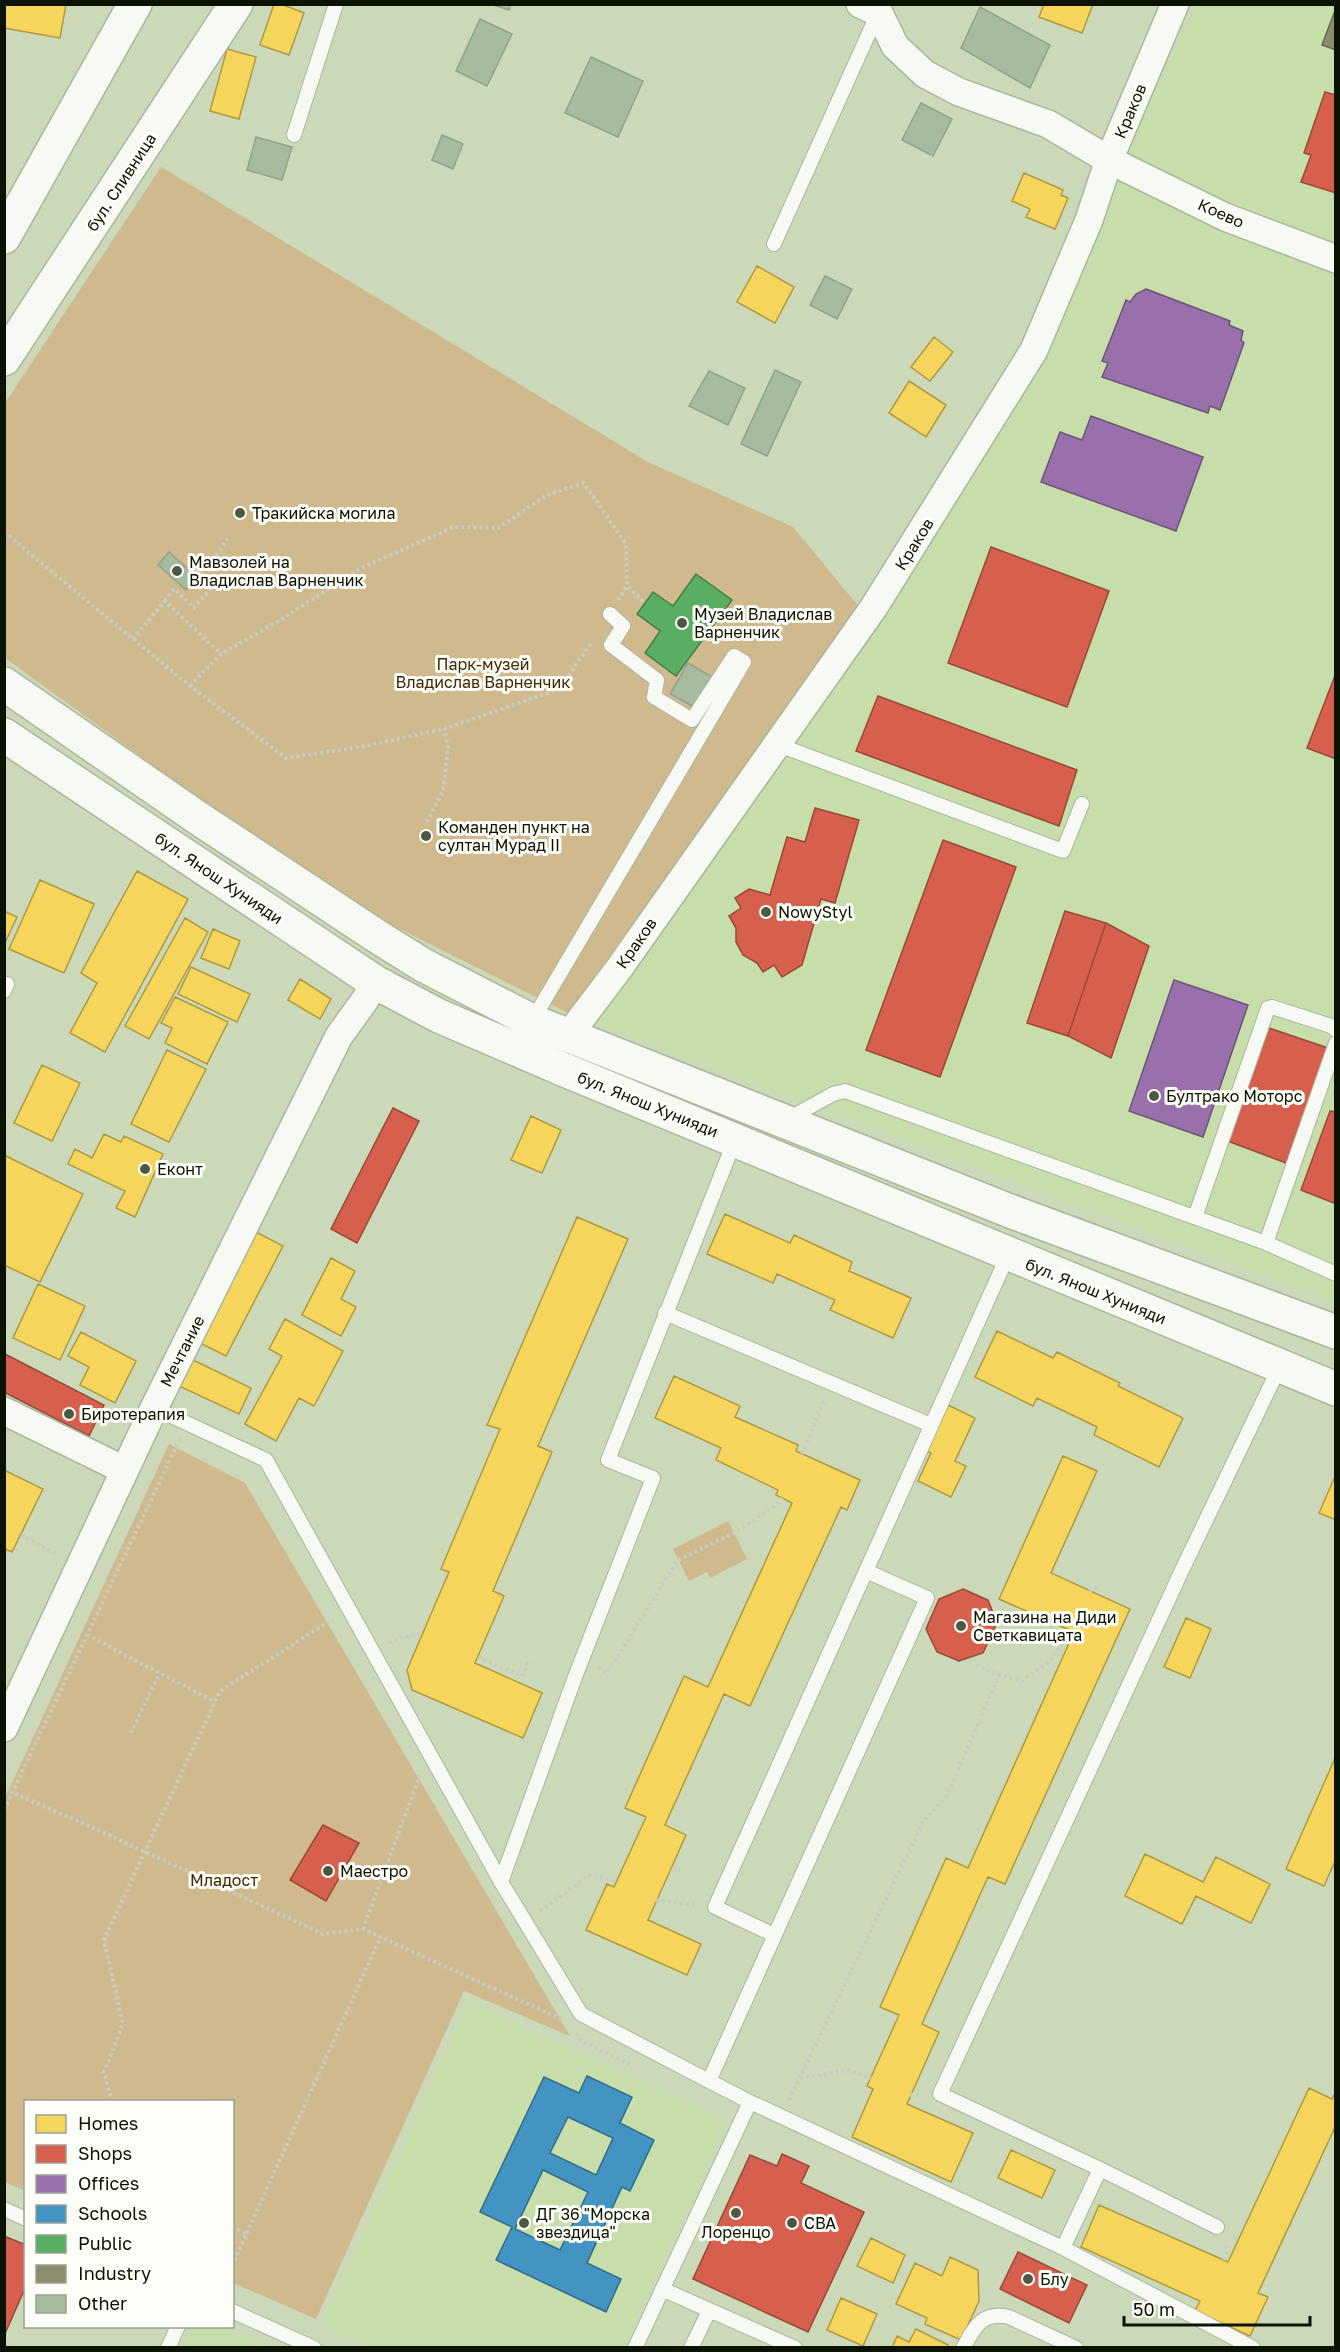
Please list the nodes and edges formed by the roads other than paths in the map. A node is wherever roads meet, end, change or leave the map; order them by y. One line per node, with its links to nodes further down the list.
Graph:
1 (135, 4): 8 (street)
2 (236, 4): 11 (street, бул. Сливница)
3 (336, 4): 6 (lane)
4 (1175, 4): 7 (street, Краков)
5 (874, 7): 7 (street, Коево); 9 (lane)
6 (294, 135)
7 (1109, 160): 10 (street, Коево); 15 (street, Краков)
8 (4, 237)
9 (774, 244)
10 (1335, 259)
11 (4, 359)
12 (610, 614): 18 (lane)
13 (4, 684): 18 (street, бул. Янош Хунияди)
14 (4, 735): 17 (street, бул. Янош Хунияди)
15 (776, 744): 16 (lane); 20 (street, Краков)
16 (1082, 804)
17 (375, 982): 23 (street, бул. Янош Хунияди); 32 (street, Мечтание)
18 (532, 1021): 20 (street, бул. Янош Хунияди)
19 (1335, 1030): 24 (lane)
20 (568, 1036): 22 (street, бул. Янош Хунияди)
21 (1335, 1043): 25 (lane)
22 (784, 1121): 24 (lane); 29 (street, бул. Янош Хунияди)
23 (735, 1140): 26 (street, бул. Янош Хунияди); 28 (lane)
24 (1195, 1217): 25 (lane)
25 (1266, 1243): 27 (lane)
26 (1008, 1255): 30 (street, бул. Янош Хунияди); 34 (lane)
27 (1335, 1274)
28 (665, 1313): 34 (lane); 38 (lane)
29 (1335, 1332)
30 (1280, 1366): 31 (street, бул. Янош Хунияди); 42 (lane)
31 (1335, 1389)
32 (154, 1408): 35 (street, Мечтание); 38 (lane)
33 (4, 1411): 35 (street)
34 (931, 1425): 36 (lane)
35 (124, 1470): 37 (street, Мечтание)
36 (866, 1571): 39 (lane); 39 (lane)
37 (4, 1728)
38 (501, 1882): 40 (lane)
39 (774, 1935): 40 (lane)
40 (710, 2081): 41 (lane)
41 (750, 2102): 46 (lane); 47 (lane)
42 (1100, 2169): 45 (lane); 46 (lane)
43 (4, 2210): 44 (lane)
44 (24, 2218)
45 (1217, 2227)
46 (1063, 2248): 58 (lane)
47 (662, 2289): 48 (lane); 53 (lane)
48 (709, 2311): 54 (lane); 55 (lane)
49 (234, 2312): 52 (lane)
50 (177, 2328): 51 (lane)
51 (168, 2348)
52 (314, 2348)
53 (635, 2348)
54 (691, 2348)
55 (795, 2348)
56 (963, 2348): 57 (lane)
57 (1076, 2348)
58 (1253, 2348)

